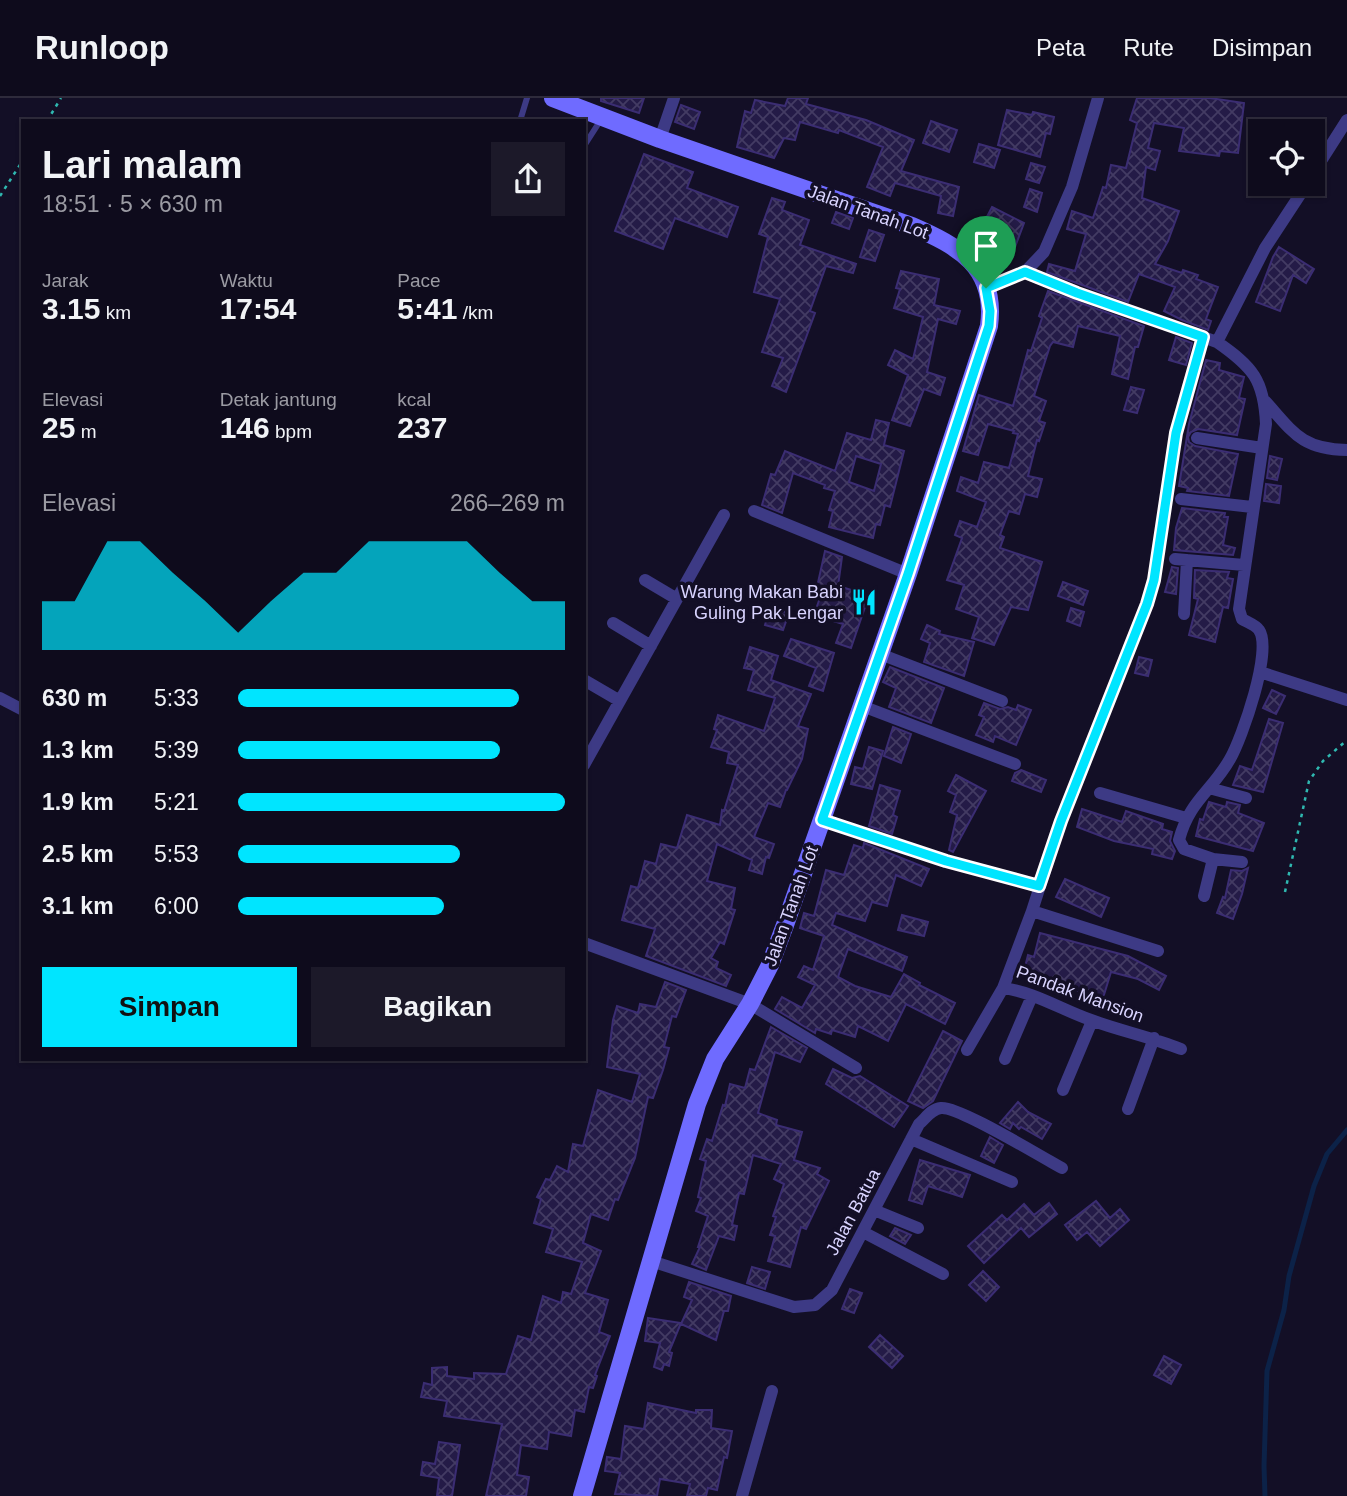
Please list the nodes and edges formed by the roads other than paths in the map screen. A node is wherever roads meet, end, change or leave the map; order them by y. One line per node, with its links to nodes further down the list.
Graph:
1 (527, 98): 6 (lane)
2 (553, 98): 5 (main road, Jalan Tanah Lot)
3 (674, 98): 8 (street)
4 (1098, 98): 12 (street)
5 (603, 116): 8 (main road, Jalan Tanah Lot); 9 (lane)
6 (521, 119)
7 (1347, 120): 10 (street)
8 (660, 139): 13 (main road, Jalan Tanah Lot)
9 (586, 143)
10 (1325, 155)
11 (1299, 196): 15 (street)
12 (1025, 272): 13 (street); 14 (street)
13 (986, 288): 25 (main road, Jalan Tanah Lot)
14 (1203, 337): 15 (street); 49 (street, Pandak Mansion)
15 (1217, 342): 16 (street)
16 (1265, 401): 18 (street); 19 (street)
17 (1197, 438): 18 (street)
18 (1262, 448): 21 (street)
19 (1347, 450)
20 (1181, 499): 21 (street)
21 (1252, 507): 24 (street)
22 (754, 511): 25 (street)
23 (724, 515): 27 (street)
24 (1244, 565): 28 (street); 32 (street)
25 (908, 574): 31 (main road, Jalan Tanah Lot)
26 (645, 580): 27 (street)
27 (677, 599): 30 (street)
28 (1184, 614)
29 (613, 623): 30 (street)
30 (651, 646): 36 (street)
31 (880, 654): 37 (street); 38 (main road, Jalan Tanah Lot)
32 (1260, 672): 35 (street); 42 (street)
33 (586, 681): 36 (street)
34 (0, 698): 39 (street)
35 (1347, 700)
36 (620, 701): 40 (street)
37 (1002, 701)
38 (862, 706): 41 (street); 46 (main road, Jalan Tanah Lot)
39 (21, 709)
40 (588, 749)
41 (1015, 764)
42 (1209, 788): 44 (street); 45 (street)
43 (1100, 793): 45 (street)
44 (1246, 798)
45 (1186, 818): 47 (street)
46 (822, 820): 49 (street); 56 (main road, Jalan Tanah Lot)
47 (1213, 859): 48 (street); 50 (street)
48 (1242, 862)
49 (1039, 886): 51 (street, Pandak Mansion)
50 (1204, 896)
51 (1032, 911): 53 (street); 54 (street, Pandak Mansion)
52 (586, 944): 56 (street)
53 (1158, 951)
54 (1003, 988): 55 (street, Pandak Mansion); 59 (street)
55 (1032, 996): 57 (street, Pandak Mansion); 61 (street)
56 (750, 1004): 62 (street); 71 (main road, Jalan Tanah Lot)
57 (1092, 1021): 58 (street, Pandak Mansion); 63 (street)
58 (1154, 1038): 60 (street, Pandak Mansion); 64 (street)
59 (967, 1049)
60 (1181, 1049)
61 (1005, 1059)
62 (856, 1068)
63 (1063, 1090)
64 (1128, 1109)
65 (911, 1139): 66 (street, Jalan Batua); 67 (street); 68 (street, Jalan Batua)
66 (1062, 1168)
67 (1012, 1182)
68 (874, 1210): 69 (street); 70 (street, Jalan Batua)
69 (918, 1228)
70 (863, 1232): 71 (street, Jalan Batua); 72 (street)
71 (651, 1261): 74 (main road, Jalan Tanah Lot)
72 (943, 1274)
73 (772, 1391): 75 (street)
74 (582, 1496)
75 (742, 1496)

